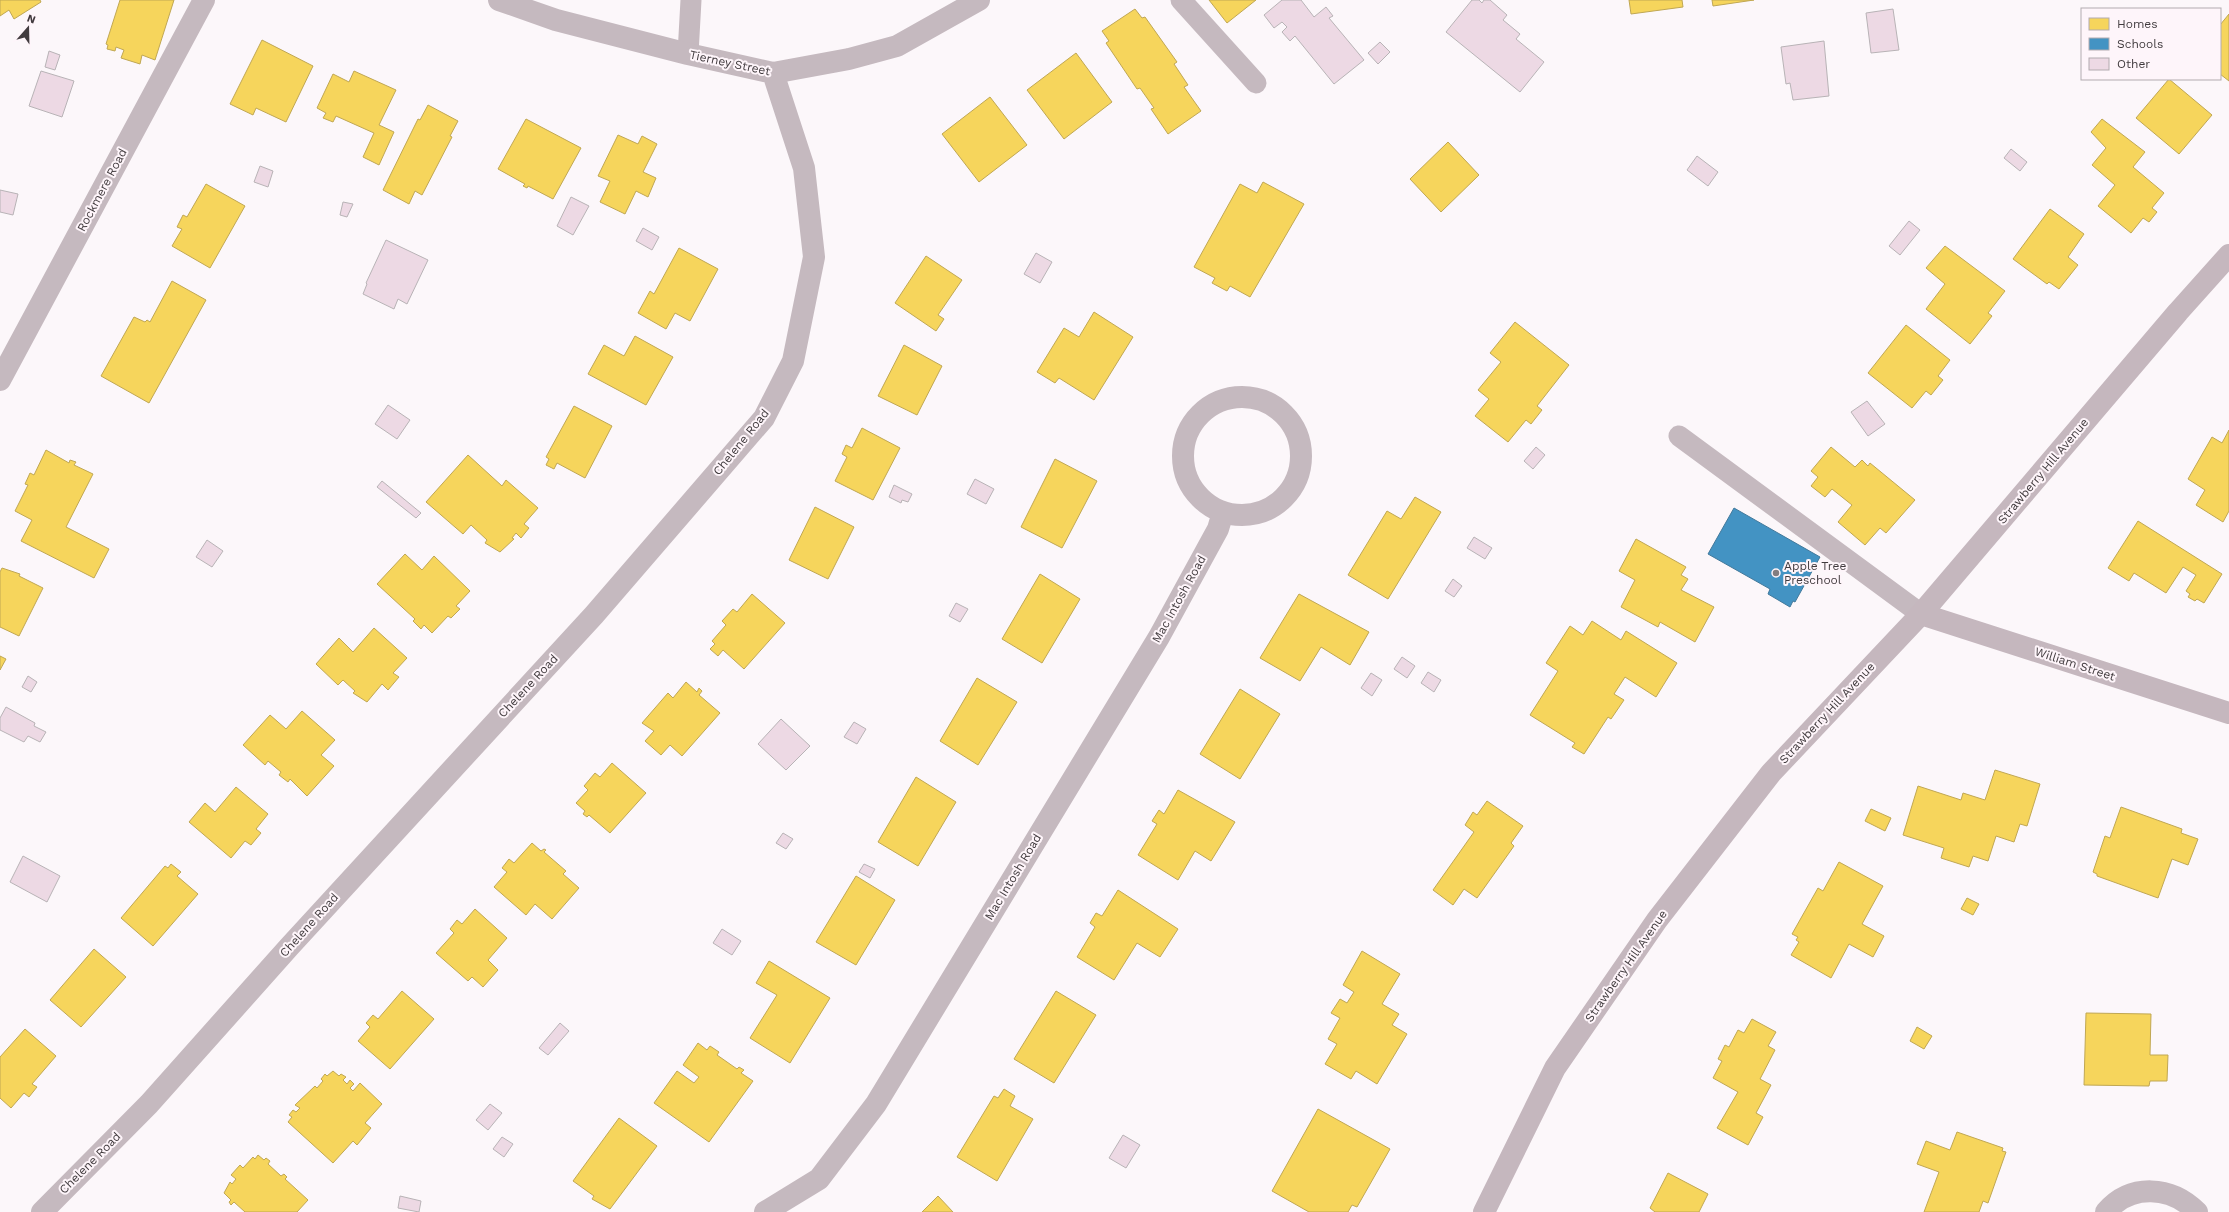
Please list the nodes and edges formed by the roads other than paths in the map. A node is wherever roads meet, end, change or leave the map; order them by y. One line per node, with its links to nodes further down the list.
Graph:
1 (204, 0): 10 (street, Rockmere Road)
2 (499, 0): 6 (street, Tierney Street)
3 (691, 0): 6 (lane)
4 (979, 0): 7 (street, Tierney Street)
5 (1181, 0): 8 (lane)
6 (688, 54): 7 (street, Tierney Street)
7 (773, 73): 15 (street, Chelene Road)
8 (1256, 83)
9 (2229, 255): 13 (main road, Strawberry Hill Avenue)
10 (0, 380)
11 (1679, 436): 13 (lane)
12 (1223, 512): 12 (street); 16 (street, Mac Intosh Road)
13 (1922, 614): 14 (main road, William Street); 17 (main road, Strawberry Hill Avenue)
14 (2229, 713)
15 (42, 1212)
16 (765, 1212)
17 (1484, 1212)
18 (2106, 1212): 19 (street)
19 (2197, 1212)

